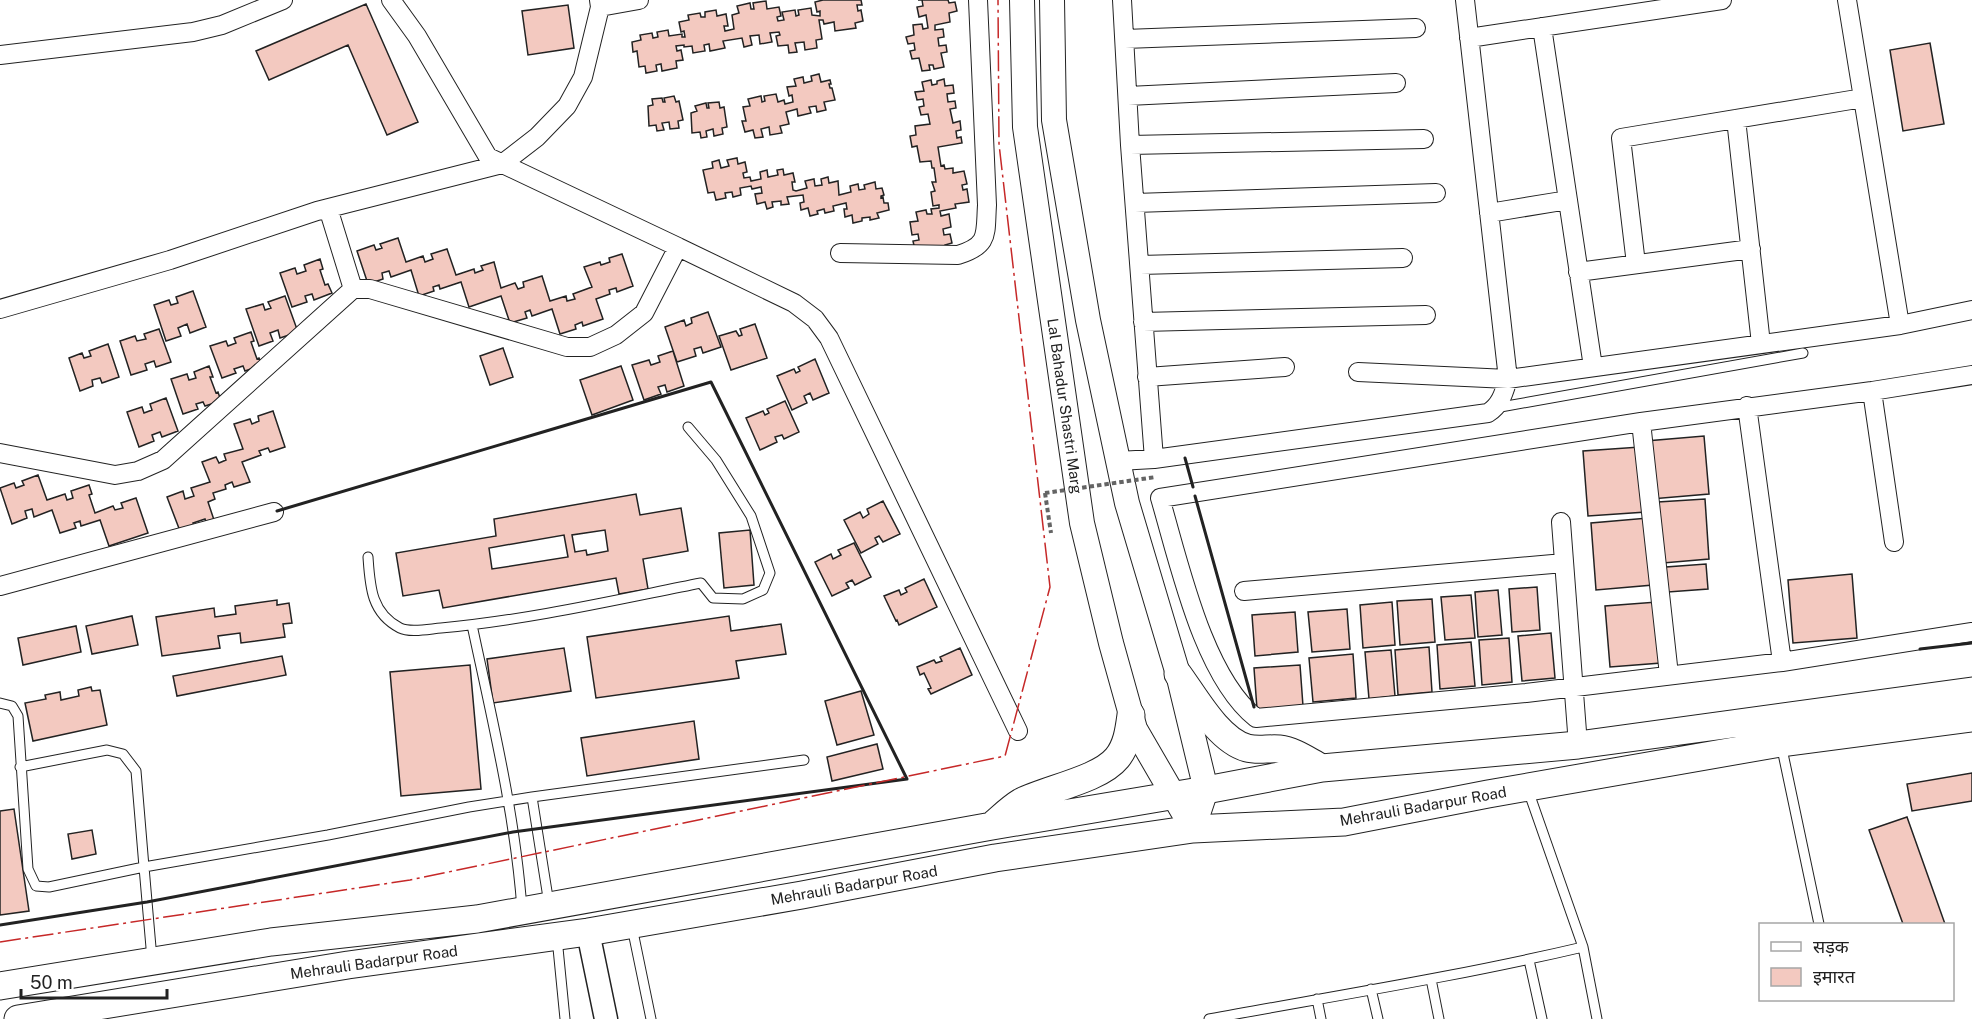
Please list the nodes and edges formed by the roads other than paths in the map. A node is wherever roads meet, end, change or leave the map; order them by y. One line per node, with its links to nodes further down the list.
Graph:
1 (283, 0): 16 (street)
2 (639, 0): 11 (street)
3 (978, 0): 31 (street)
4 (1022, 0): 73 (main road, Lal Bahadur Shastri Marg)
5 (1052, 0): 56 (main road)
6 (1122, 0): 15 (street)
7 (1465, 0): 14 (street)
8 (1847, 0): 19 (street)
9 (393, 1): 23 (street)
10 (1714, 1): 12 (street)
11 (600, 3): 23 (street)
12 (1542, 27): 14 (street); 25 (street)
13 (1416, 28): 15 (street)
14 (1469, 38): 28 (street)
15 (1125, 39): 18 (street)
16 (0, 55)
17 (1396, 83): 18 (street)
18 (1128, 96): 22 (street)
19 (1863, 98): 20 (street); 41 (street)
20 (1736, 120): 30 (street); 33 (street)
21 (1424, 139): 22 (street)
22 (1130, 145): 26 (street)
23 (502, 164): 27 (street); 29 (street)
24 (1436, 193): 26 (street)
25 (1568, 200): 28 (street); 35 (street)
26 (1136, 203): 34 (street)
27 (328, 208): 36 (street); 37 (street)
28 (1489, 213): 49 (street)
29 (678, 247): 36 (street); 75 (street)
30 (1751, 249): 33 (street); 42 (street)
31 (840, 253)
32 (1403, 258): 34 (street)
33 (1636, 264): 35 (street)
34 (1140, 265): 40 (street)
35 (1578, 272): 45 (street)
36 (353, 289): 55 (street)
37 (0, 309)
38 (1972, 310): 41 (street)
39 (1426, 315): 40 (street)
40 (1143, 322): 48 (street)
41 (1900, 325): 42 (street)
42 (1761, 344): 45 (street)
43 (1803, 353): 52 (lane)
44 (1285, 367): 48 (street)
45 (1593, 367): 49 (street)
46 (1358, 372): 49 (street)
47 (1972, 375): 50 (street)
48 (1147, 377): 57 (street)
49 (1508, 379): 52 (street)
50 (1872, 392): 51 (street); 60 (street)
51 (1747, 406): 53 (street); 67 (street)
52 (1495, 408): 57 (street)
53 (1641, 422): 69 (street); 70 (street)
54 (688, 427): 65 (lane)
55 (0, 453)
56 (1118, 461): 57 (street); 68 (main road)
57 (1155, 468)
58 (274, 513): 63 (street)
59 (1561, 522): 62 (street)
60 (1894, 542)
61 (368, 557): 65 (lane)
62 (1564, 563): 64 (street); 70 (street)
63 (0, 586)
64 (1244, 591)
65 (472, 625): 85 (lane)
66 (1972, 632): 67 (street)
67 (1782, 662): 69 (street)
68 (1178, 674): 80 (main road); 82 (main road)
69 (1668, 675): 70 (street)
70 (1574, 687): 77 (street)
71 (1972, 691): 76 (main road)
72 (0, 703): 79 (lane)
73 (1131, 714): 83 (main road, Lal Bahadur Shastri Marg); 86 (main road)
74 (1972, 718): 76 (main road)
75 (1018, 731)
76 (1778, 731): 77 (main road); 81 (main road, Mehrauli Badarpur Road); 91 (lane)
77 (1578, 745): 80 (main road)
78 (804, 760): 84 (lane)
79 (20, 767): 88 (lane); 88 (lane)
80 (1322, 768): 82 (main road, Mehrauli Badarpur Road)
81 (1527, 787): 87 (main road, Mehrauli Badarpur Road); 95 (lane)
82 (1206, 790): 83 (main road, Mehrauli Badarpur Road); 87 (main road)
83 (1174, 795): 86 (main road, Mehrauli Badarpur Road); 87 (main road, Lal Bahadur Shastri Marg)
84 (532, 796): 85 (lane); 89 (lane)
85 (508, 801): 88 (lane); 90 (lane)
86 (992, 826): 89 (main road, Mehrauli Badarpur Road)
87 (1193, 829): 92 (main road, Mehrauli Badarpur Road)
88 (144, 867): 97 (lane)
89 (549, 907): 90 (main road, Mehrauli Badarpur Road)
90 (522, 912): 97 (main road, Mehrauli Badarpur Road)
91 (1819, 923)
92 (632, 924): 93 (main road, Mehrauli Badarpur Road); 106 (lane)
93 (588, 932): 94 (main road, Mehrauli Badarpur Road); 105 (street)
94 (557, 935): 103 (main road, Mehrauli Badarpur Road); 104 (lane)
95 (1583, 947): 96 (lane); 112 (lane)
96 (1529, 960): 98 (lane); 111 (lane)
97 (152, 961): 99 (main road, Mehrauli Badarpur Road)
98 (1431, 979): 100 (lane); 110 (lane)
99 (0, 986)
100 (1371, 989): 101 (lane); 109 (lane)
101 (1317, 999): 102 (lane); 108 (lane)
102 (1265, 1014): 107 (lane)
103 (18, 1019)
104 (565, 1019)
105 (606, 1019)
106 (651, 1019)
107 (1209, 1019)
108 (1321, 1019)
109 (1378, 1019)
110 (1438, 1019)
111 (1542, 1019)
112 (1597, 1019)

